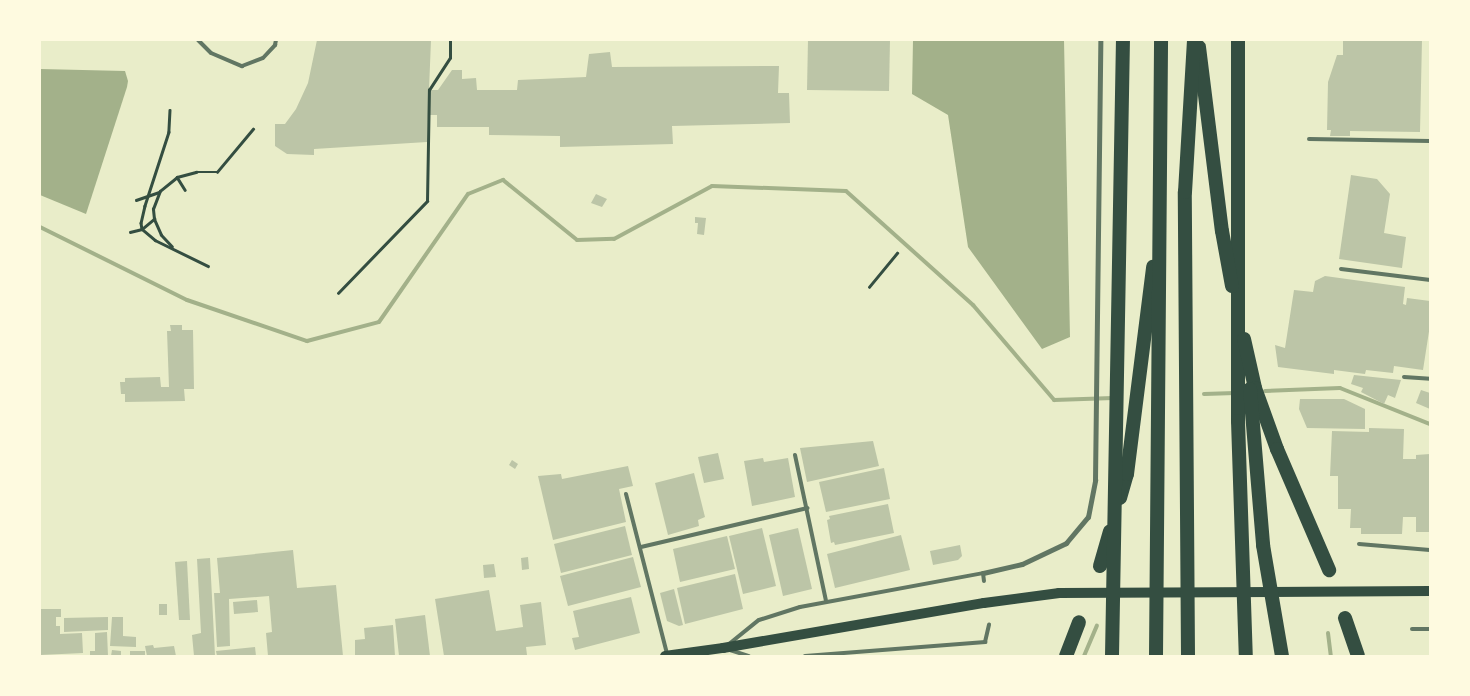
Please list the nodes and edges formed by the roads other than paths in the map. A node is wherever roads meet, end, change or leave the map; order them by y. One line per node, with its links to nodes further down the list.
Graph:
1 (198, 40): 2 (lane)
2 (276, 40)
3 (1100, 40): 25 (street)
4 (1123, 40): 41 (highway)
5 (1161, 40): 11 (highway)
6 (1194, 40): 43 (highway)
7 (1198, 40): 24 (highway)
8 (1238, 40): 12 (highway)
9 (1310, 139): 10 (lane)
10 (1430, 141)
11 (1161, 197): 23 (highway); 42 (highway)
12 (1238, 241): 44 (highway); 45 (highway)
13 (1341, 269): 14 (lane)
14 (1430, 280)
15 (1404, 377): 16 (lane)
16 (1430, 380)
17 (795, 455): 19 (lane)
18 (626, 494): 21 (lane)
19 (807, 508): 21 (lane); 28 (lane)
20 (1359, 544): 22 (lane)
21 (641, 547): 37 (lane)
22 (1430, 550)
23 (1100, 566)
24 (1329, 570)
25 (983, 573): 26 (lane); 28 (lane)
26 (984, 580)
27 (1430, 591): 34 (main road)
28 (826, 601): 34 (lane)
29 (1345, 618): 35 (highway)
30 (1079, 622): 40 (highway)
31 (989, 624): 36 (lane)
32 (1412, 629): 33 (lane)
33 (1430, 629)
34 (723, 648): 37 (main road); 38 (lane)
35 (1356, 652)
36 (829, 655): 39 (lane)
37 (666, 656)
38 (750, 656)
39 (805, 656)
40 (1066, 656)
41 (1112, 656)
42 (1156, 656)
43 (1188, 656)
44 (1246, 656)
45 (1282, 656)

